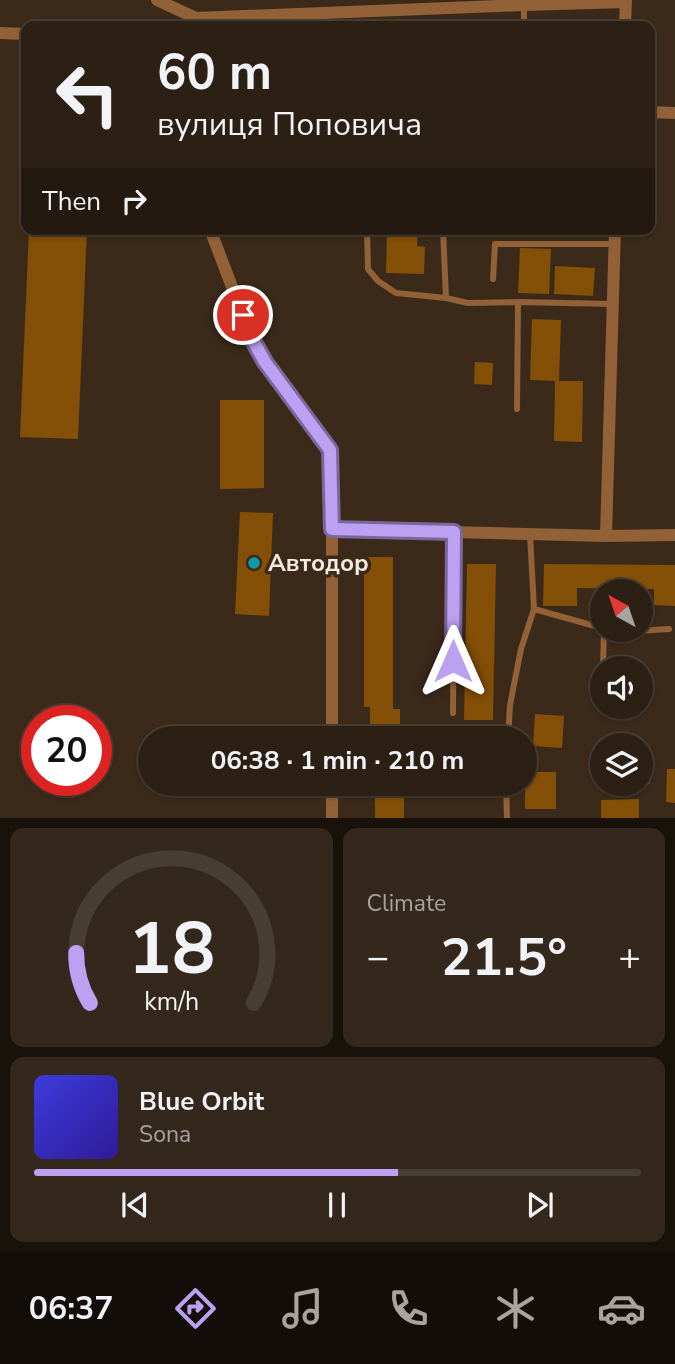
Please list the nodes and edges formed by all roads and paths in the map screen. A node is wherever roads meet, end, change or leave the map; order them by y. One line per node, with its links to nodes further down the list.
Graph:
1 (157, 0): 3 (street)
2 (626, 1): 3 (street); 5 (street)
3 (524, 5): 4 (lane)
4 (524, 21)
5 (625, 21)
6 (0, 33): 7 (street)
7 (21, 34)
8 (655, 112): 9 (street)
9 (675, 113)
10 (212, 235): 20 (street)
11 (367, 235): 16 (lane)
12 (443, 235): 16 (lane)
13 (615, 235): 14 (street)
14 (614, 244): 15 (lane); 18 (street)
15 (493, 279)
16 (446, 298): 17 (lane)
17 (518, 302): 18 (lane); 19 (lane)
18 (613, 304): 24 (street)
19 (517, 409)
20 (332, 529): 21 (street); 30 (street)
21 (454, 532): 22 (street); 29 (lane)
22 (530, 534): 24 (street); 25 (lane)
23 (675, 535): 24 (street)
24 (606, 536)
25 (534, 609): 26 (lane); 31 (lane)
26 (590, 625)
27 (669, 629): 28 (lane)
28 (653, 630)
29 (453, 713)
30 (332, 726)
31 (509, 726)
32 (332, 796): 34 (street)
33 (506, 796): 35 (lane)
34 (331, 818)
35 (507, 818)

